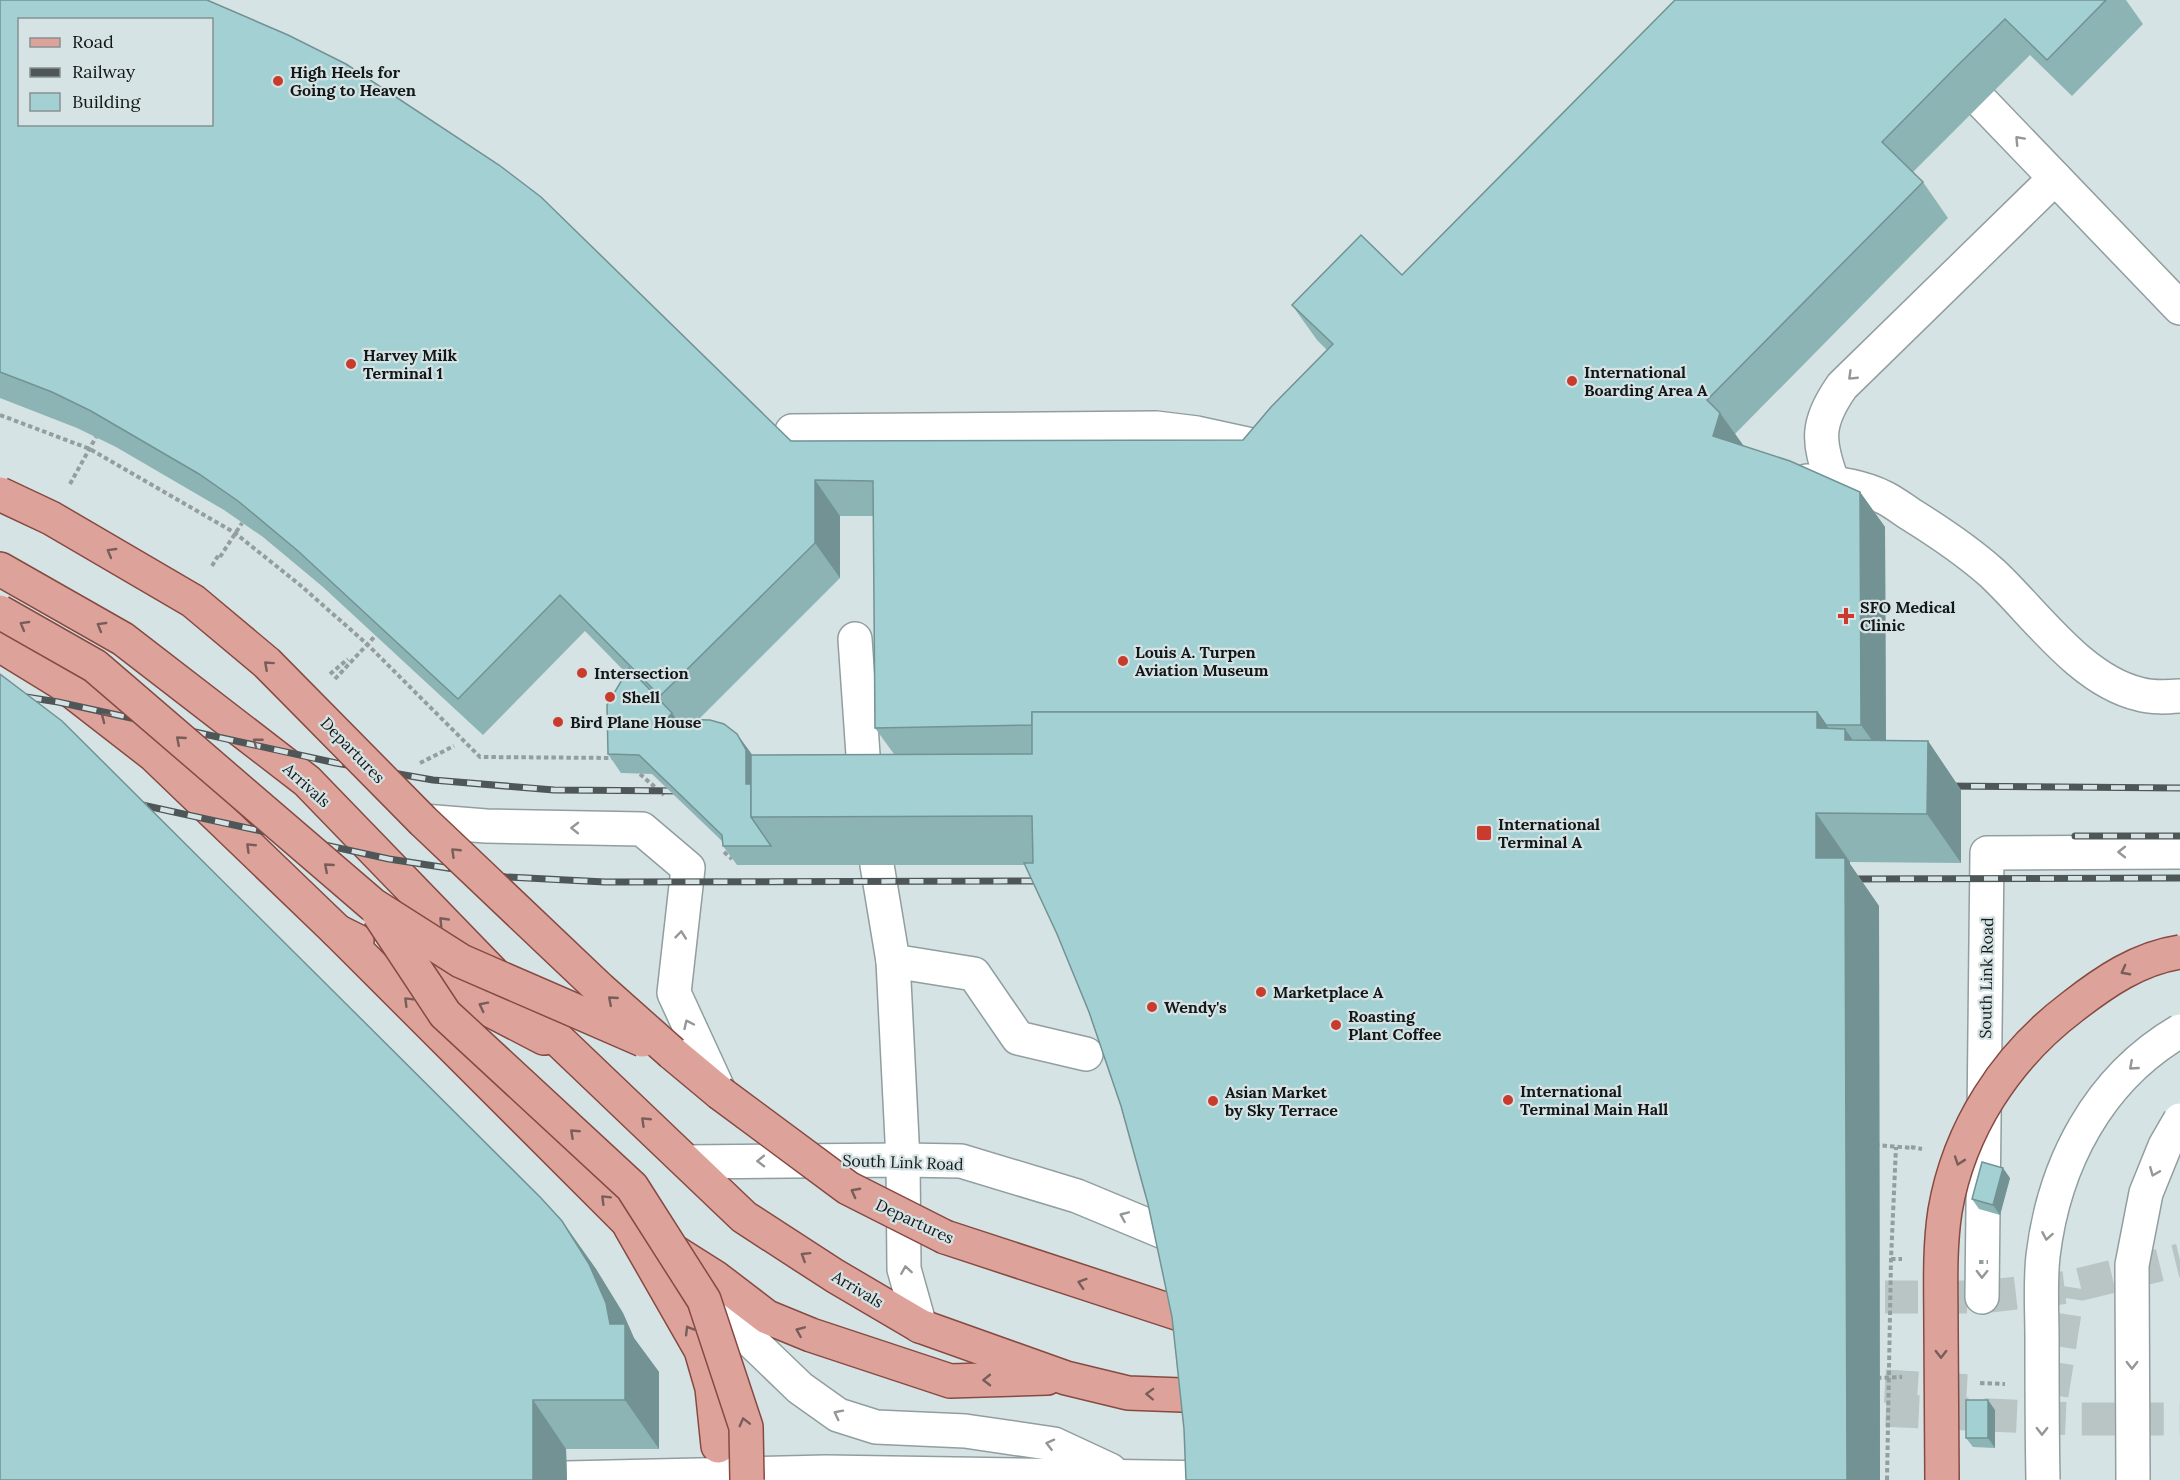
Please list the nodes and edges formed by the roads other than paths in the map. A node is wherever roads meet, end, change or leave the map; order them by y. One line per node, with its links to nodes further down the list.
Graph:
1 (1982, 102): 2 (street, one-way to 1)
2 (2055, 178): 3 (street); 7 (street, one-way to 7)
3 (2180, 308)
4 (792, 431): 5 (street)
5 (1287, 453)
6 (1789, 481): 7 (street)
7 (1833, 483): 14 (street)
8 (0, 494): 17 (main road, Departures, one-way to 8, bridge)
9 (0, 569): 13 (main road, Arrivals, one-way to 9)
10 (0, 612): 20 (main road, Departures, one-way to 10, bridge)
11 (855, 639): 16 (street)
12 (0, 645): 15 (main road, Arrivals, one-way to 12)
13 (138, 651): 15 (main road); 25 (main road, Arrivals, one-way to 13)
14 (2180, 696)
15 (148, 750): 21 (main road, Arrivals, one-way to 15)
16 (866, 803)
17 (423, 821): 26 (main road, Departures, one-way to 17, bridge); 28 (street, one-way to 17)
18 (2180, 852): 34 (street, South Link Road, one-way to 34)
19 (877, 865): 23 (street)
20 (373, 905): 26 (main road, Departures, bridge); 45 (main road, one-way to 20, bridge)
21 (337, 931): 25 (main road, Arrivals, one-way to 21); 32 (main road, one-way to 21)
22 (2180, 952): 46 (main road, one-way to 46, bridge)
23 (892, 961): 27 (street); 30 (street)
24 (2180, 1031): 47 (street, one-way to 47, bridge)
25 (572, 1052): 31 (main road, Arrivals, one-way to 25)
26 (672, 1053): 28 (main road, Departures)
27 (1086, 1054)
28 (720, 1093): 35 (main road, Departures, one-way to 28, bridge)
29 (2180, 1120): 48 (street, one-way to 48, bridge)
30 (903, 1160): 31 (street, South Link Road, one-way to 31); 33 (street, South Link Road, one-way to 30); 36 (street, one-way to 30)
31 (687, 1162): 36 (main road, Arrivals, one-way to 31)
32 (629, 1223): 37 (main road, one-way to 32); 39 (street, one-way to 32); 40 (main road, one-way to 32)
33 (1178, 1238)
34 (1982, 1297)
35 (1195, 1319)
36 (920, 1326): 37 (main road, Arrivals)
37 (1066, 1378): 38 (main road, Arrivals, one-way to 37)
38 (1209, 1396)
39 (876, 1427): 41 (street); 42 (street, one-way to 39)
40 (718, 1446)
41 (826, 1472): 42 (street); 43 (street)
42 (1123, 1476): 44 (street)
43 (567, 1478)
44 (1218, 1478)
45 (747, 1480)
46 (1942, 1480)
47 (2043, 1480)
48 (2133, 1480)

